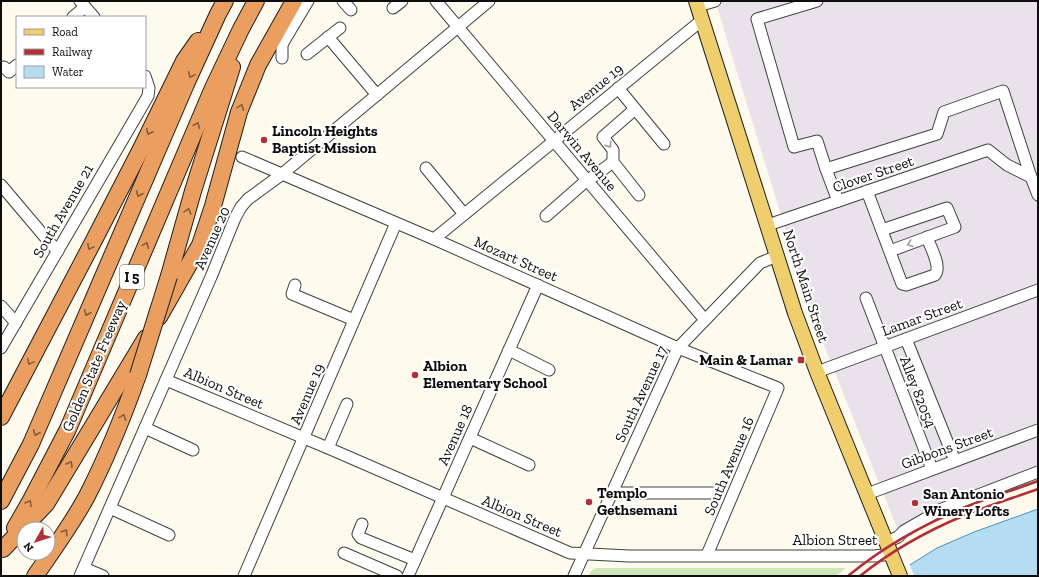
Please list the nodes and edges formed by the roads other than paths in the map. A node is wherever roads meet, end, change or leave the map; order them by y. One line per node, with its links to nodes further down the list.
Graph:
1 (256, 1): 19 (highway, Golden State Freeway / I 5)
2 (294, 1): 88 (highway, one-way to 2)
3 (308, 1): 22 (street)
4 (343, 1): 14 (street)
5 (402, 1): 12 (street)
6 (436, 1): 18 (street, Darwin Avenue)
7 (489, 1): 18 (street, Avenue 20)
8 (715, 1): 13 (street)
9 (817, 1): 32 (street)
10 (83, 4): 15 (street); 16 (street)
11 (222, 7): 69 (highway, one-way to 69); 84 (highway, Golden State Freeway / I 5, one-way to 84)
12 (393, 8)
13 (699, 9): 24 (street, Avenue 19); 44 (main road, North Main Street)
14 (351, 10)
15 (74, 16)
16 (93, 16)
17 (340, 28): 20 (street)
18 (458, 28): 25 (street, Avenue 20); 27 (street, Darwin Avenue)
19 (241, 29): 88 (highway, Golden State Freeway / I 5, one-way to 19); 95 (highway, one-way to 19, bridge)
20 (328, 37): 21 (street); 25 (street)
21 (307, 54)
22 (282, 58)
23 (146, 79): 48 (street, South Avenue 21)
24 (618, 88): 26 (street); 27 (street, Avenue 19)
25 (377, 95): 33 (street, Avenue 20)
26 (635, 109): 28 (street); 30 (street, one-way to 30)
27 (554, 140): 35 (street, Darwin Avenue); 41 (street, Avenue 19)
28 (664, 144)
29 (242, 157): 33 (street, Mozart Street)
30 (613, 162): 35 (street); 38 (street)
31 (426, 168): 41 (street)
32 (826, 169): 34 (street); 40 (street)
33 (280, 175): 43 (street, Mozart Street); 66 (street, Avenue 20)
34 (1031, 177): 37 (street, Clover Street); 39 (street)
35 (587, 180): 42 (street); 57 (street, Darwin Avenue)
36 (1, 185): 48 (street)
37 (867, 191): 40 (street, Clover Street); 45 (street)
38 (639, 195)
39 (1038, 195)
40 (838, 201): 44 (street, Clover Street)
41 (464, 214): 47 (street, Avenue 19)
42 (546, 216)
43 (396, 223): 47 (street, Mozart Street); 56 (street, Avenue 19)
44 (768, 225): 50 (main road, North Main Street)
45 (882, 230): 46 (street); 49 (street)
46 (927, 237): 49 (street, one-way to 49); 49 (street)
47 (434, 239): 51 (street, Mozart Street)
48 (58, 251): 58 (street, South Avenue 21)
49 (890, 251)
50 (777, 256): 57 (street, South Avenue 17); 65 (main road, North Main Street)
51 (538, 285): 62 (street, Mozart Street); 63 (street, Avenue 18)
52 (295, 286): 56 (street)
53 (1038, 290): 59 (street, Lamar Street)
54 (866, 298): 60 (street, Alley 82054)
55 (1, 306): 58 (street)
56 (354, 320): 72 (street, Avenue 19)
57 (705, 320): 62 (street, South Avenue 17)
58 (16, 323): 61 (street, South Avenue 21)
59 (906, 339): 60 (street, Lamar Street); 76 (street)
60 (884, 347): 65 (street, Lamar Street); 78 (street, Alley 82054)
61 (1, 348)
62 (678, 348): 67 (street, Mozart Street); 80 (street, South Avenue 17)
63 (509, 350): 64 (street); 73 (street, Avenue 18)
64 (549, 370)
65 (818, 372): 82 (main road, North Main Street)
66 (166, 380): 70 (street, Avenue 20); 72 (street, Albion Street)
67 (778, 388): 92 (street, South Avenue 16)
68 (347, 404): 74 (street)
69 (1, 417)
70 (145, 428): 75 (street); 85 (street, Avenue 20)
71 (1038, 430): 76 (street, Gibbons Street)
72 (304, 438): 74 (street, Albion Street); 97 (street, Avenue 19)
73 (470, 438): 77 (street); 83 (street, Avenue 18)
74 (328, 448): 83 (street, Albion Street)
75 (193, 450)
76 (955, 461): 78 (street, Gibbons Street)
77 (529, 465)
78 (932, 469): 82 (street, Gibbons Street)
79 (1038, 472): 89 (street)
80 (612, 492): 81 (street); 91 (street, South Avenue 17)
81 (717, 493)
82 (867, 494): 89 (main road, North Main Street)
83 (443, 499): 91 (street, Albion Street); 93 (street, Avenue 18)
84 (1, 501)
85 (110, 508): 87 (street); 94 (street, Avenue 20)
86 (362, 524): 93 (street)
87 (170, 535)
88 (2, 551)
89 (891, 552): 92 (street, Albion Street); 101 (main road, North Main Street)
90 (344, 553): 98 (street)
91 (584, 554): 92 (street, Albion Street); 100 (street, South Avenue 17)
92 (707, 556)
93 (415, 560): 99 (street, Avenue 18)
94 (82, 572): 96 (street)
95 (35, 576)
96 (103, 576)
97 (244, 576)
98 (397, 576)
99 (408, 576)
100 (574, 576)
101 (900, 576)

